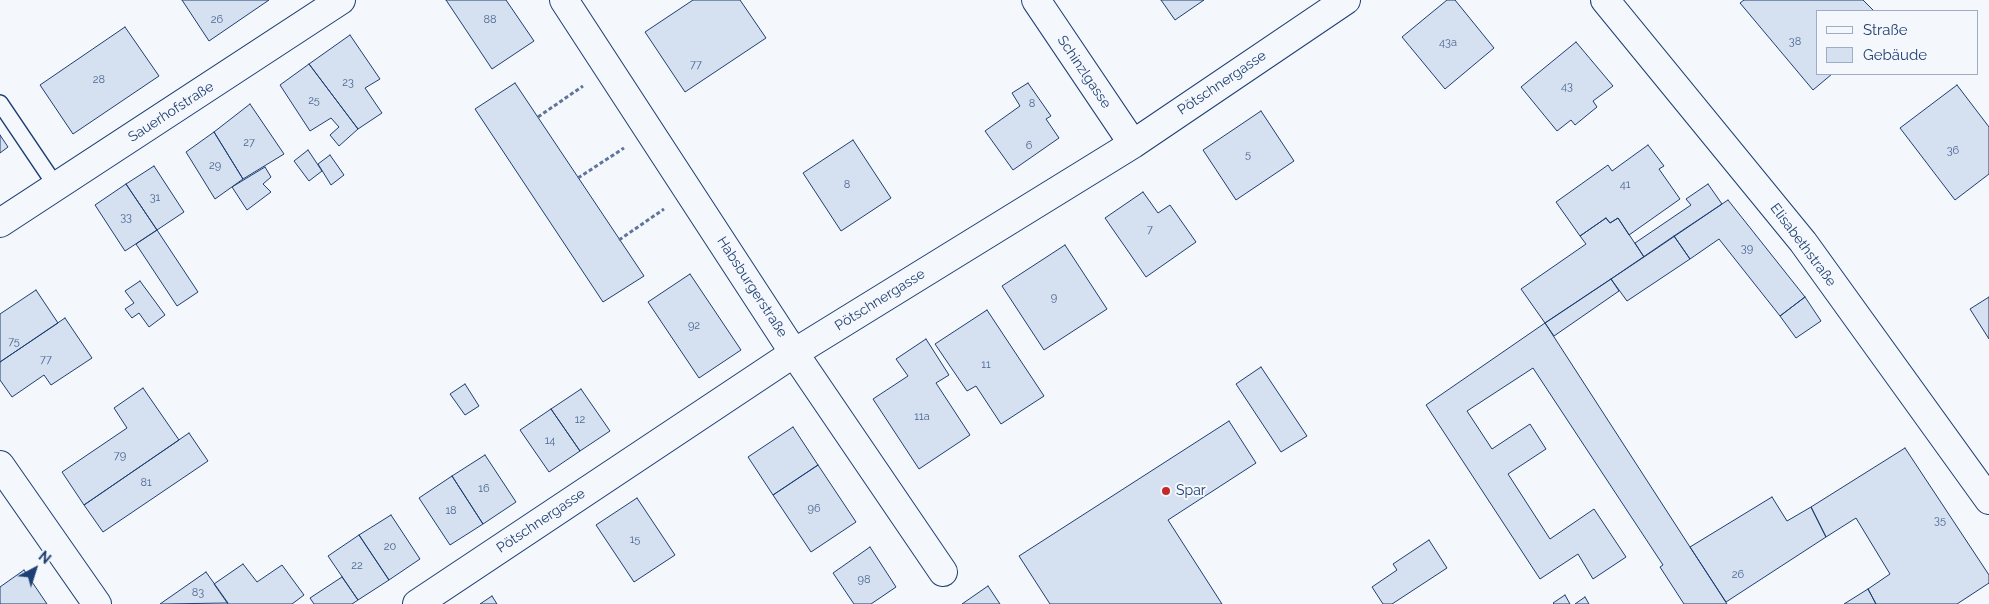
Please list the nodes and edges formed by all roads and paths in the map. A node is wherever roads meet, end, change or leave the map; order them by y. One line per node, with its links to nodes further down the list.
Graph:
1 (341, 0): 12 (street, Sauerhofstraße)
2 (564, 0): 6 (street, Habsburgerstraße)
3 (1036, 0): 10 (street, Schinzlgasse)
4 (1346, 0): 10 (street, Pötschnergasse)
5 (1605, 0): 18 (street, Elisabethstraße)
6 (608, 68): 8 (path); 9 (street, Habsburgerstraße)
7 (0, 103): 12 (lane)
8 (538, 117)
9 (649, 131): 11 (path); 13 (street, Habsburgerstraße)
10 (1133, 144): 16 (street, Pötschnergasse)
11 (578, 178)
12 (56, 186): 14 (street, Sauerhofstraße)
13 (689, 192): 15 (path); 16 (street, Habsburgerstraße)
14 (0, 223)
15 (619, 240)
16 (794, 353): 19 (street, Habsburgerstraße); 21 (street, Pötschnergasse)
17 (0, 465): 20 (street)
18 (1989, 500)
19 (944, 572)
20 (97, 604)
21 (417, 604)

